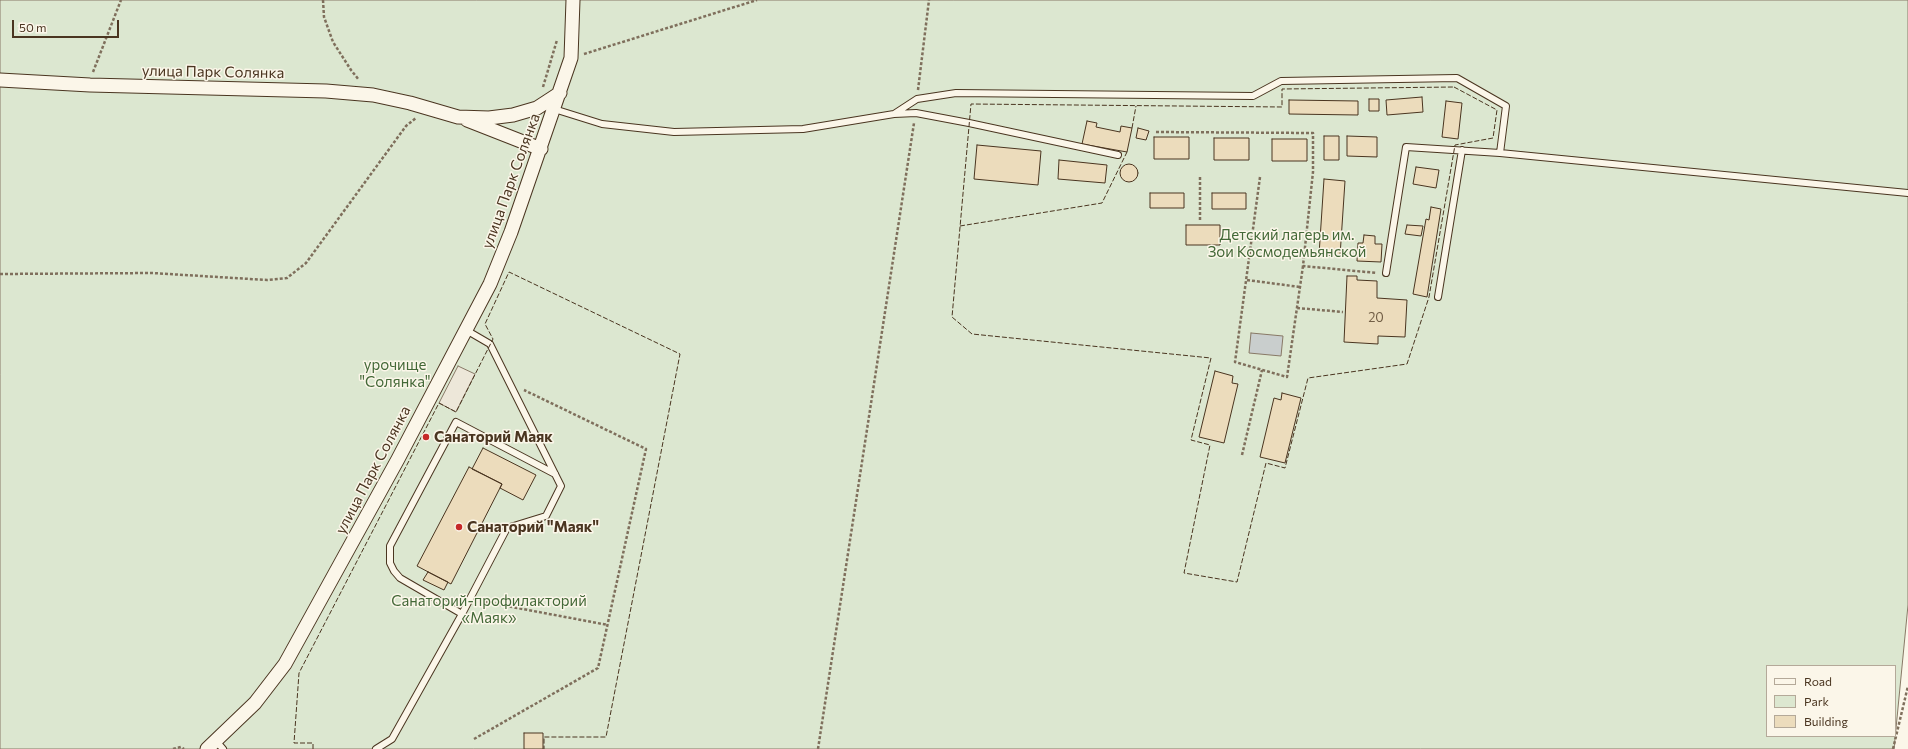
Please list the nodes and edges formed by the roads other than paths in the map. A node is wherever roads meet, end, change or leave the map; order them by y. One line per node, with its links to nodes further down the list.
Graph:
1 (573, 0): 3 (street, улица Парк Солянка)
2 (0, 80): 6 (street, улица Парк Солянка)
3 (560, 93): 4 (street, улица Парк Солянка); 6 (street, улица Парк Солянка)
4 (554, 109): 5 (lane); 7 (street, улица Парк Солянка)
5 (894, 114): 9 (lane); 10 (lane)
6 (458, 117): 7 (street)
7 (541, 149): 14 (street, улица Парк Солянка)
8 (1462, 150): 9 (lane); 12 (lane); 13 (lane)
9 (1500, 153): 11 (lane)
10 (1118, 155)
11 (1908, 193)
12 (1386, 273)
13 (1438, 297)
14 (466, 330): 15 (lane); 17 (street, улица Парк Солянка)
15 (555, 474): 16 (lane); 16 (lane)
16 (462, 614): 18 (lane)
17 (215, 746)
18 (376, 749)

